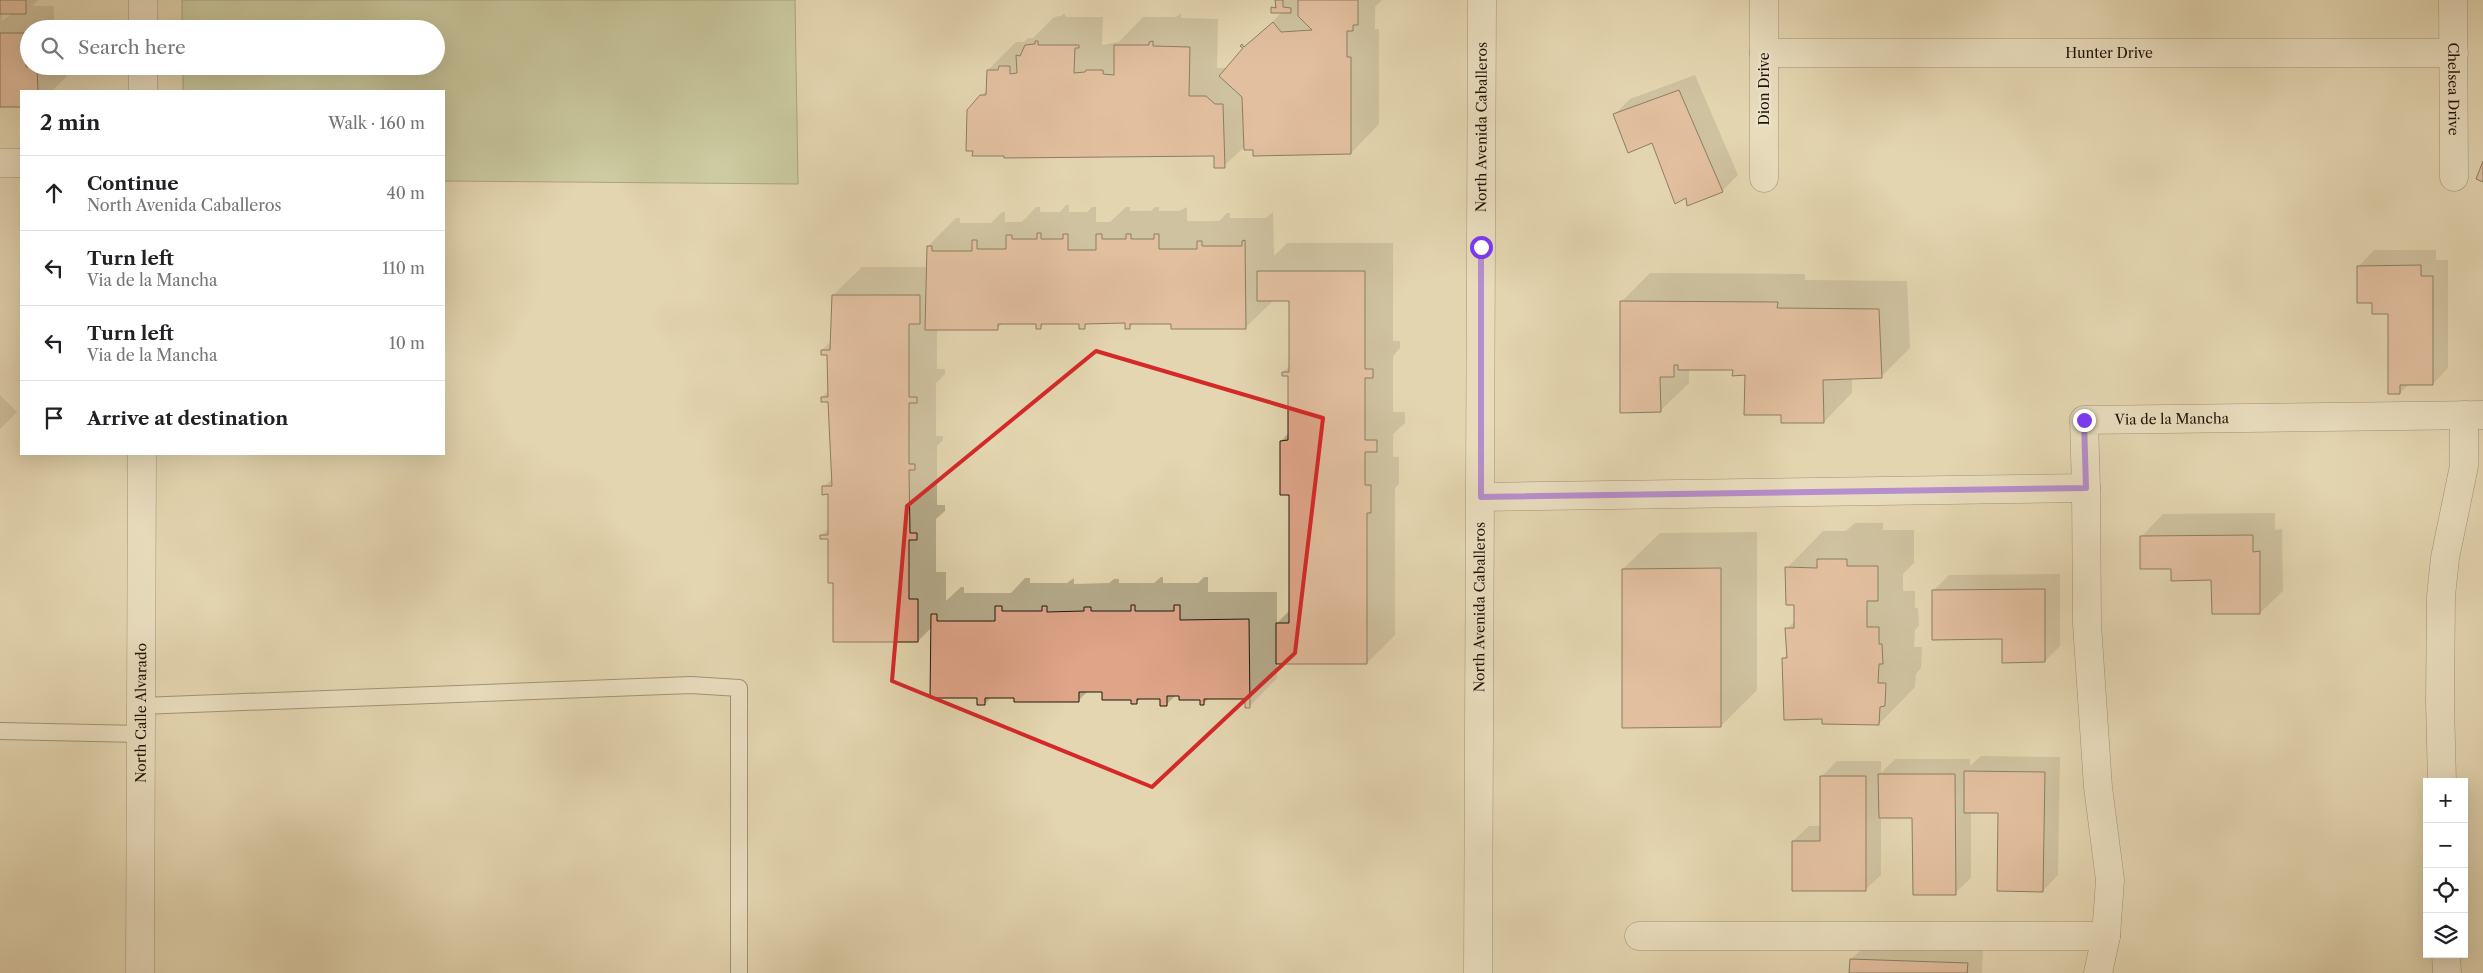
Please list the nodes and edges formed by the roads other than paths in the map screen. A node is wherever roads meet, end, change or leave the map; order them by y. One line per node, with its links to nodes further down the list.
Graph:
1 (143, 0): 5 (street)
2 (1482, 0): 17 (street, North Avenida Caballeros)
3 (1764, 0): 6 (street, Dion Drive)
4 (2454, 0): 7 (street, Chelsea Drive)
5 (143, 20)
6 (1764, 54): 7 (street, Hunter Drive); 13 (street, Dion Drive)
7 (2454, 54): 12 (street, Chelsea Drive)
8 (143, 75): 9 (street)
9 (143, 90)
10 (0, 163): 11 (street)
11 (20, 163)
12 (2454, 177)
13 (1764, 178)
14 (2474, 415): 16 (street, Via de la Mancha); 21 (street)
15 (142, 455): 18 (street, North Calle Alvarado)
16 (2086, 488): 17 (street); 23 (street)
17 (1481, 497): 27 (street, North Avenida Caballeros)
18 (141, 706): 20 (street, North Calle Alvarado); 26 (lane)
19 (0, 731): 20 (lane)
20 (141, 734): 25 (street, North Calle Alvarado)
21 (2442, 778)
22 (1639, 936): 23 (street)
23 (2106, 936): 28 (street)
24 (2446, 958): 29 (street)
25 (140, 973)
26 (739, 973)
27 (1478, 973)
28 (2098, 973)
29 (2447, 973)

